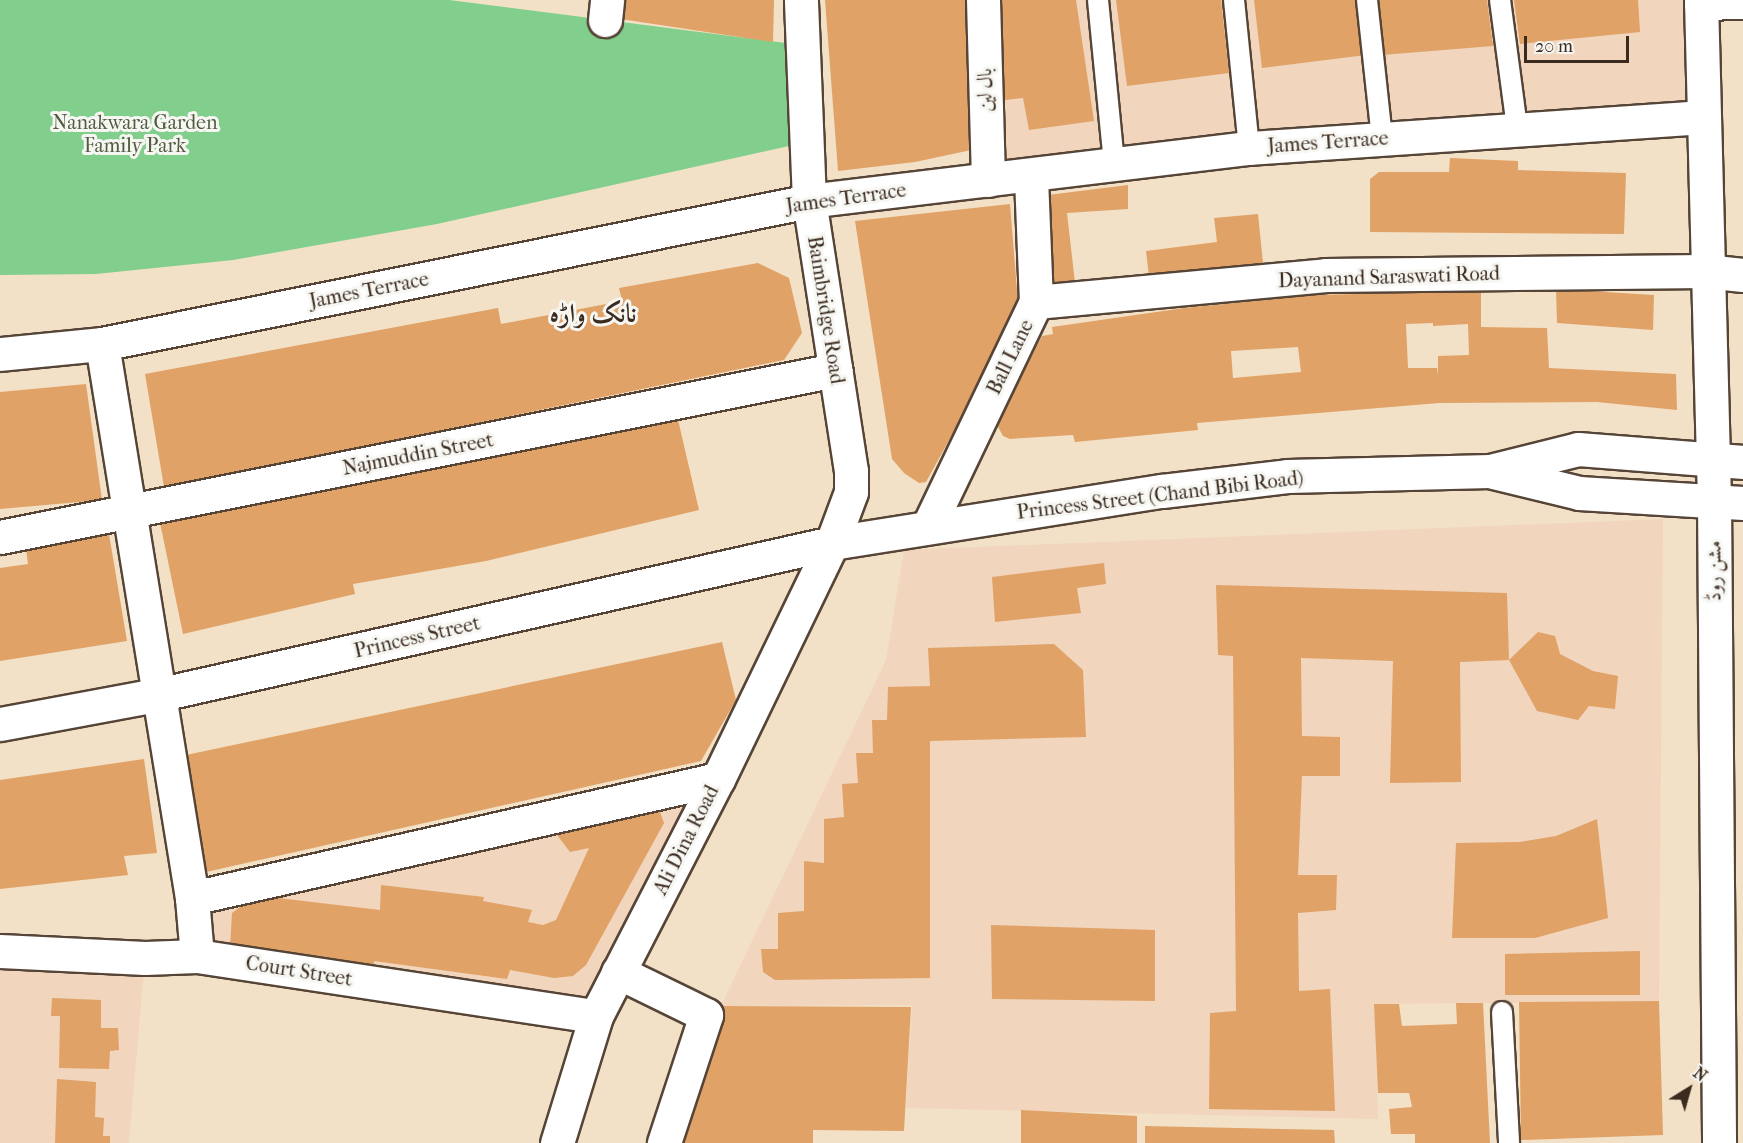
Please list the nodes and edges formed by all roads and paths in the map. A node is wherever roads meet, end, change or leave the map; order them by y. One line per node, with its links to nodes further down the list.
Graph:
1 (801, 0): 16 (street, Baimbridge Road)
2 (983, 0): 15 (street, بال لین)
3 (1098, 0): 13 (lane)
4 (1234, 0): 12 (lane)
5 (1368, 0): 11 (lane)
6 (1500, 0): 10 (lane)
7 (1701, 1): 8 (street); 9 (street, مشن روڈ)
8 (1743, 2)
9 (1702, 117): 10 (street, James Terrace); 17 (street, مشن روڈ)
10 (1517, 128): 11 (street, James Terrace)
11 (1382, 137): 12 (street, James Terrace)
12 (1249, 148): 13 (street, James Terrace)
13 (1114, 164): 14 (street, James Terrace)
14 (1031, 175): 15 (street, James Terrace); 19 (street, Ball Lane)
15 (988, 180): 16 (street, James Terrace)
16 (809, 201): 20 (street, James Terrace); 22 (street, Baimbridge Road)
17 (1705, 271): 18 (street, Dayanand Saraswati Road); 19 (street, Dayanand Saraswati Road); 23 (street, مشن روڈ)
18 (1743, 275)
19 (1036, 302): 27 (street, Ball Lane)
20 (102, 344): 21 (street, James Terrace); 26 (street)
21 (0, 354)
22 (835, 369): 26 (street, Najmuddin Street); 29 (street, Baimbridge Road)
23 (1728, 460): 24 (street, Princess Street (Chand Bibi Road)); 25 (street, مشن روڈ)
24 (1490, 471): 25 (street, Princess Street (Chand Bibi Road)); 27 (street, Princess Street (Chand Bibi Road))
25 (1728, 501): 42 (street, مشن روڈ)
26 (128, 512): 28 (street, Najmuddin Street); 30 (street)
27 (928, 527): 29 (street, Princess Street (Chand Bibi Road))
28 (0, 537)
29 (832, 543): 30 (street, Princess Street); 32 (street, Ali Dina Road)
30 (157, 695): 31 (street, Princess Street); 33 (street)
31 (0, 724)
32 (718, 779): 33 (street); 36 (street, Ali Dina Road)
33 (192, 898): 35 (street)
34 (0, 951): 35 (street, Court Street)
35 (197, 956): 38 (street, Court Street)
36 (618, 972): 38 (street, Ali Dina Road); 40 (street)
37 (1502, 1012): 41 (lane)
38 (596, 1016): 39 (street, Ali Dina Road)
39 (557, 1143)
40 (664, 1143)
41 (1509, 1143)
42 (1719, 1143)

